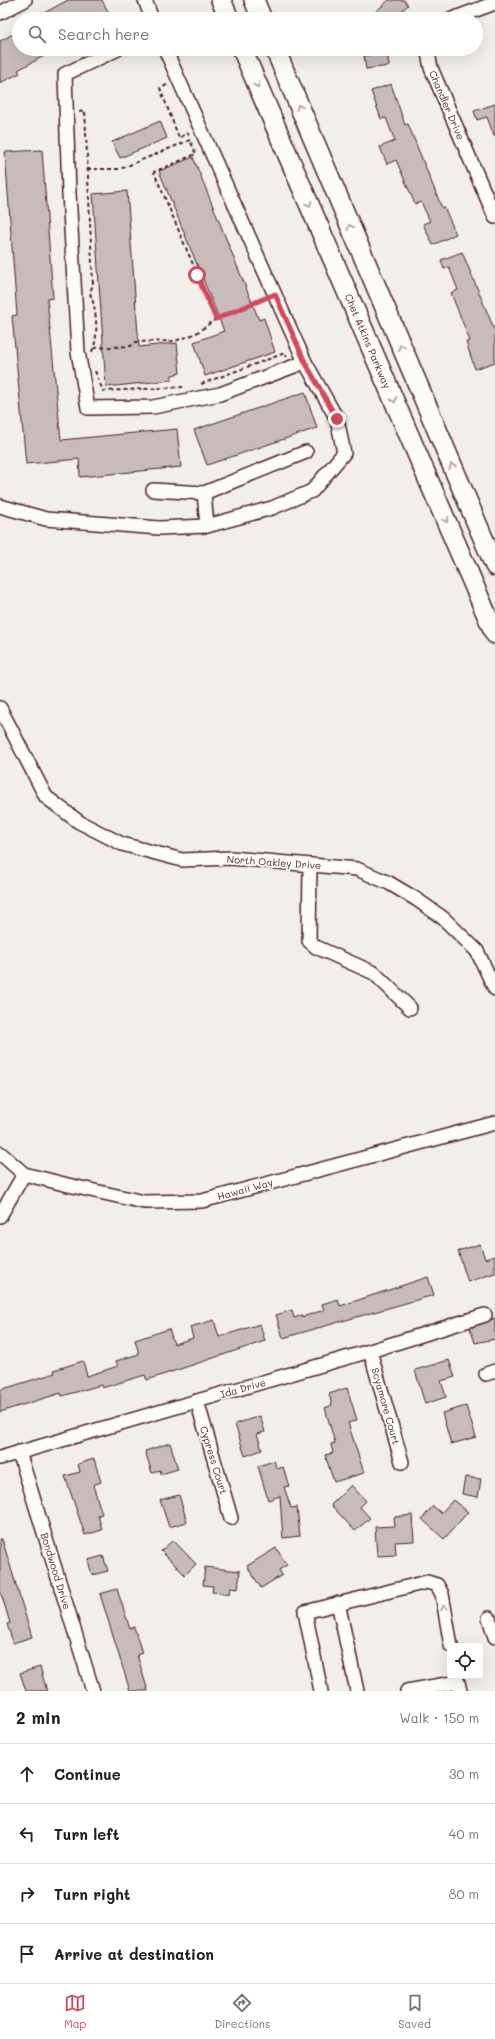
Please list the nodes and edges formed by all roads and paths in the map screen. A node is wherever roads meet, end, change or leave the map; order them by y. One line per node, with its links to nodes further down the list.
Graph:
1 (25, 0): 10 (street)
2 (145, 0): 6 (street)
3 (220, 0): 7 (highway)
4 (254, 0): 8 (highway)
5 (495, 3): 9 (street)
6 (149, 12)
7 (226, 12)
8 (259, 12)
9 (471, 12)
10 (0, 13)
11 (103, 56): 17 (street)
12 (167, 56): 16 (street)
13 (245, 56): 36 (highway, Chet Atkins Parkway, one-way to 36)
14 (277, 56): 35 (highway, one-way to 14)
15 (429, 56): 20 (street, Chandler Drive)
16 (179, 80): 18 (path); 21 (street)
17 (67, 112): 19 (path); 26 (street)
18 (190, 140): 19 (path); 22 (path)
19 (87, 169): 23 (path)
20 (495, 217)
21 (275, 294): 22 (path); 25 (street)
22 (216, 319): 23 (path)
23 (94, 348): 24 (path)
24 (89, 356)
25 (305, 362): 26 (street); 34 (street)
26 (291, 367): 28 (path)
27 (93, 368): 29 (path)
28 (201, 384)
29 (186, 387)
30 (306, 452): 32 (street)
31 (153, 490): 32 (street)
32 (204, 493): 34 (street)
33 (0, 506): 34 (street)
34 (207, 526)
35 (495, 566)
36 (495, 634)
37 (0, 708): 38 (street, North Oakley Drive)
38 (310, 865): 39 (street, North Oakley Drive); 40 (street)
39 (495, 989)
40 (410, 1008)
41 (495, 1123): 43 (street, Hawaii Way)
42 (0, 1153): 43 (street, Hawaii Way)
43 (24, 1174): 44 (street)
44 (0, 1216)
45 (485, 1314): 46 (street, Ida Drive)
46 (370, 1351): 47 (street, Ida Drive); 50 (street, Scyamore Court)
47 (197, 1402): 48 (street, Ida Drive); 51 (street, Cypress Court)
48 (19, 1452): 49 (street, Ida Drive); 57 (street, Bondwood Drive)
49 (0, 1458)
50 (402, 1462)
51 (231, 1518)
52 (338, 1603): 55 (street, one-way to 52); 58 (street); 59 (street)
53 (489, 1618): 54 (street)
54 (495, 1637)
55 (450, 1643)
56 (458, 1683): 60 (street)
57 (93, 1691)
58 (320, 1691)
59 (357, 1691)
60 (407, 1691)

